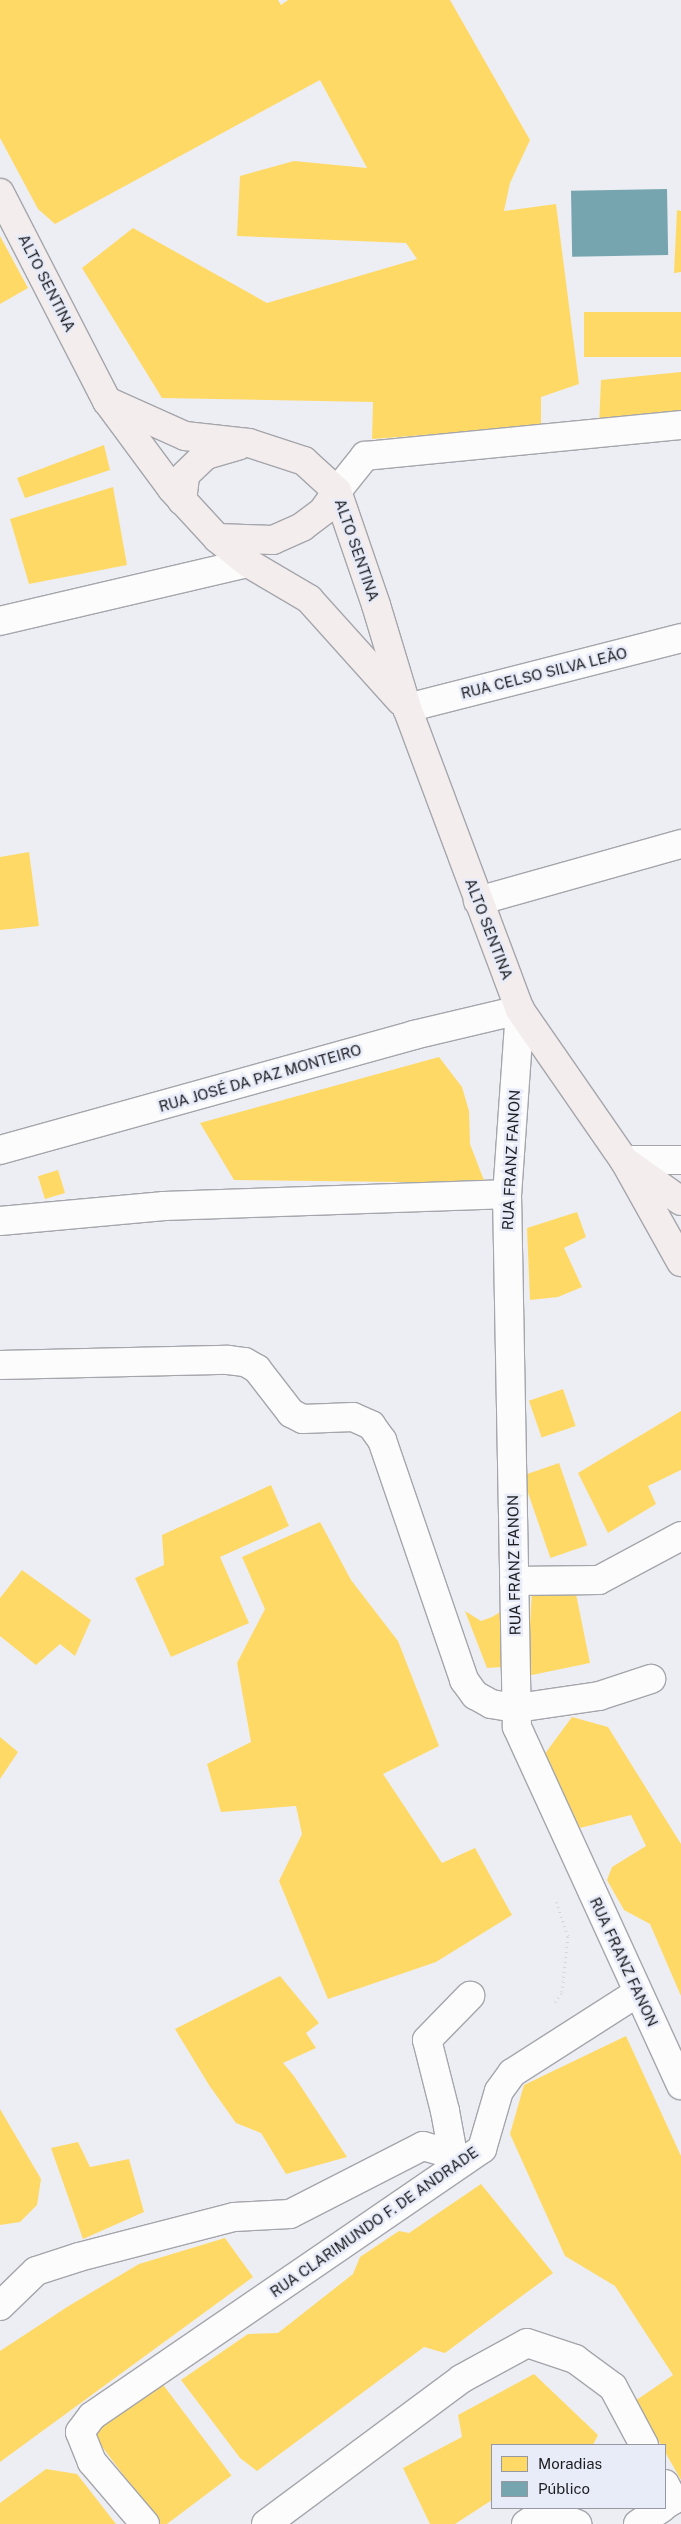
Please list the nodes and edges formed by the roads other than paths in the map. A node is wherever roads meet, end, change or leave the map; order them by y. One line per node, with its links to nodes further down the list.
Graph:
1 (0, 193): 2 (main road, ALTO SENTINA)
2 (107, 401): 4 (main road, ALTO SENTINA); 6 (main road, ALTO SENTINA)
3 (681, 424): 5 (street)
4 (249, 443): 5 (main road, ALTO SENTINA); 6 (main road)
5 (337, 491): 7 (main road); 11 (main road, ALTO SENTINA)
6 (182, 501): 7 (main road, ALTO SENTINA)
7 (217, 538): 8 (main road, ALTO SENTINA)
8 (248, 563): 9 (street); 11 (main road, ALTO SENTINA)
9 (0, 621)
10 (681, 638): 11 (street, RUA CELSO SILVA LEÃO)
11 (407, 708): 13 (main road, ALTO SENTINA)
12 (681, 844): 13 (street)
13 (478, 901): 14 (main road, ALTO SENTINA)
14 (520, 1010): 15 (street, RUA JOSÉ DA PAZ MONTEIRO); 16 (main road, ALTO SENTINA); 18 (street, RUA FRANZ FANON)
15 (0, 1150)
16 (624, 1160): 17 (street); 19 (main road); 21 (main road)
17 (681, 1160)
18 (507, 1194): 20 (street); 24 (street, RUA FRANZ FANON)
19 (681, 1201)
20 (0, 1221)
21 (681, 1262)
22 (0, 1364): 26 (street)
23 (681, 1536): 24 (street)
24 (514, 1581): 26 (street, RUA FRANZ FANON)
25 (651, 1679): 26 (street)
26 (517, 1708): 27 (street, RUA FRANZ FANON)
27 (637, 1993): 29 (street, RUA FRANZ FANON); 30 (street, RUA CLARIMUNDO F. DE ANDRADE)
28 (470, 1996): 30 (street)
29 (681, 2085)
30 (456, 2162): 31 (street); 36 (street, RUA CLARIMUNDO F. DE ANDRADE)
31 (0, 2306)
32 (643, 2444): 37 (street)
33 (666, 2486): 34 (street)
34 (666, 2505)
35 (660, 2509): 40 (street)
36 (145, 2524)
37 (266, 2524)
38 (526, 2524): 39 (street)
39 (577, 2524)
40 (638, 2524)

